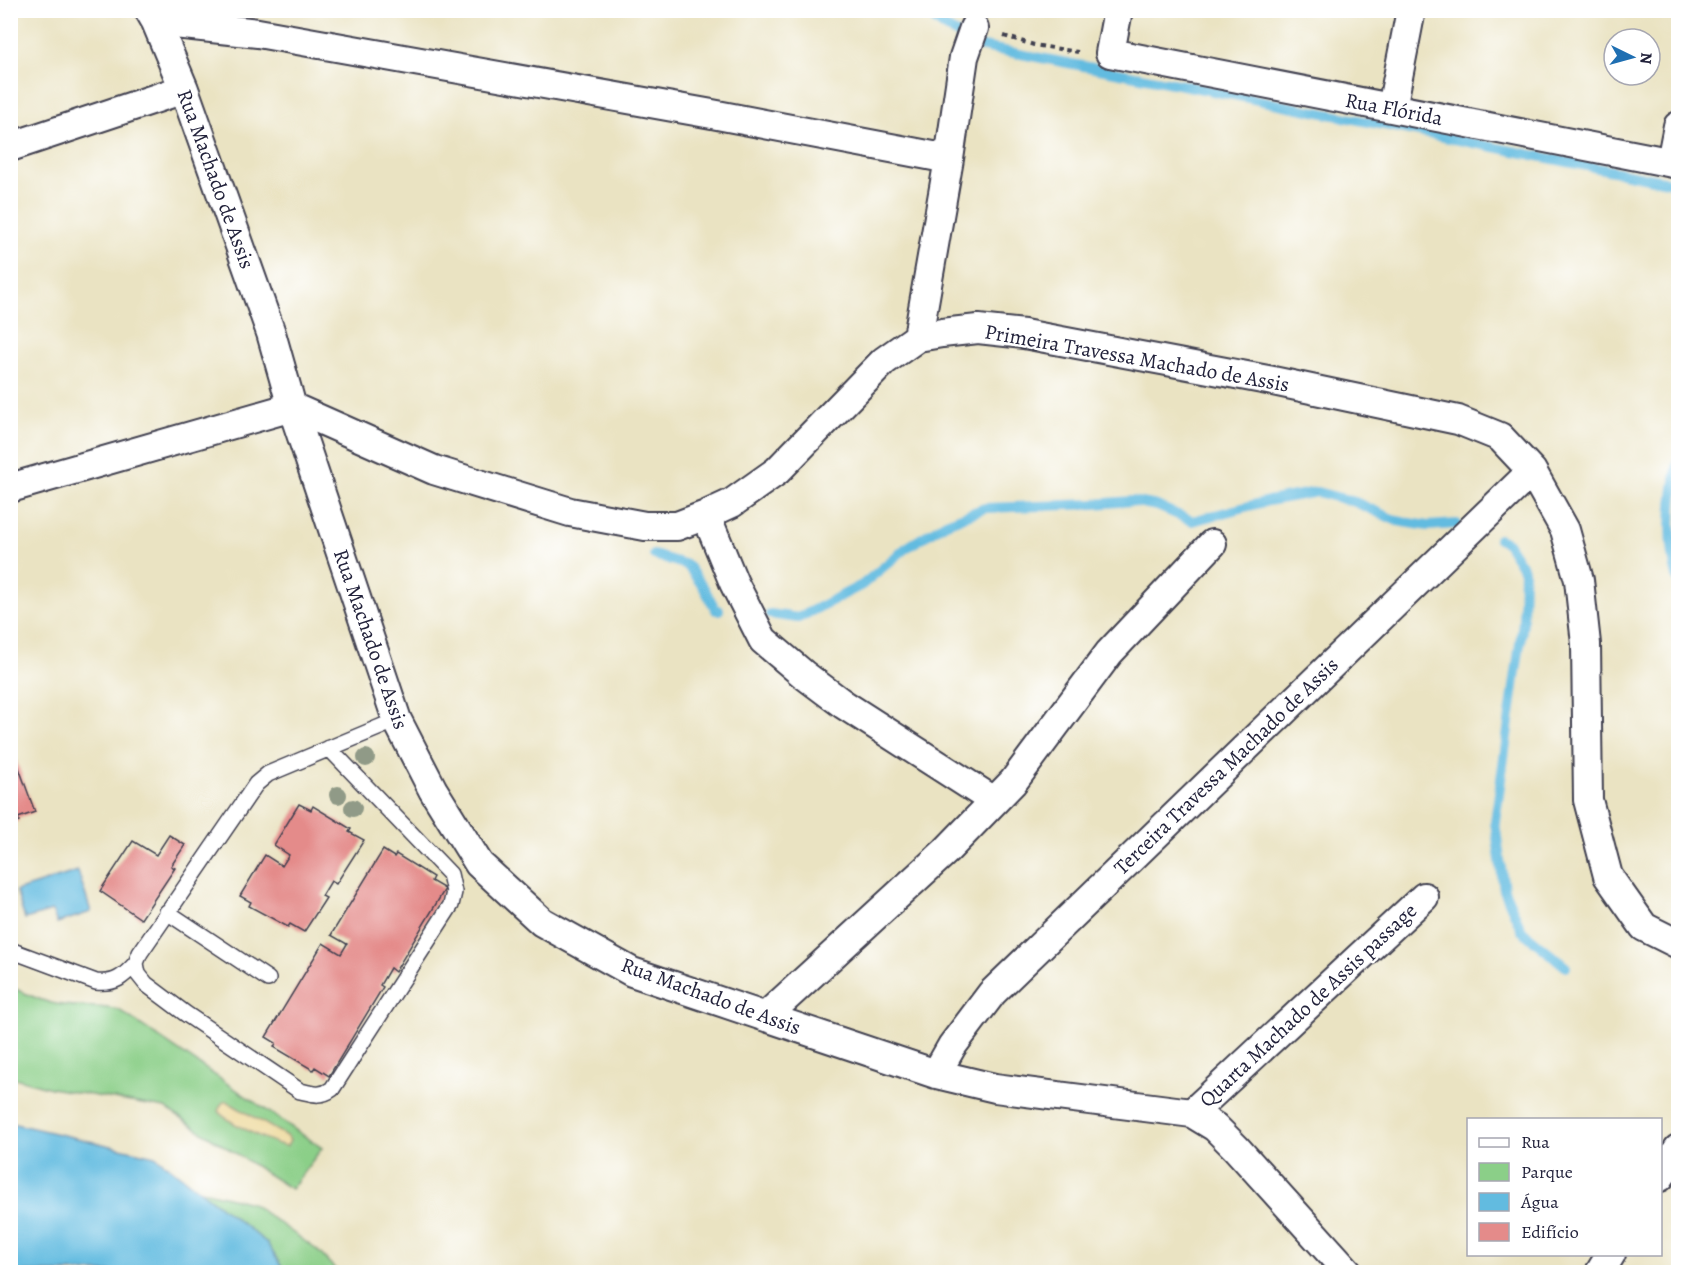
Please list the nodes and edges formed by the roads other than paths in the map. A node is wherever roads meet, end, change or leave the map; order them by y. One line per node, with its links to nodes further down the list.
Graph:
1 (1118, 10): 6 (street, Rua Flórida)
2 (1411, 10): 6 (street)
3 (152, 16): 5 (street, Rua Machado de Assis); 9 (street)
4 (974, 28): 9 (street)
5 (184, 89): 8 (street); 12 (street, Rua Machado de Assis)
6 (1392, 108): 10 (street, Rua Flórida)
7 (1678, 126): 10 (street)
8 (10, 147)
9 (949, 159): 11 (street)
10 (1675, 163)
11 (918, 337): 13 (street, Primeira Travessa Machado de Assis); 15 (street, Primeira Travessa Machado de Assis)
12 (292, 406): 14 (street); 15 (street, Primeira Travessa Machado de Assis); 17 (street, Rua Machado de Assis)
13 (1532, 471): 22 (street, Primeira Travessa Machado de Assis); 27 (street, Terceira Travessa Machado de Assis)
14 (10, 488)
15 (706, 515): 19 (street)
16 (1212, 544): 19 (street)
17 (397, 720): 18 (lane); 26 (street, Rua Machado de Assis)
18 (329, 748): 21 (lane); 24 (lane)
19 (994, 801): 26 (street)
20 (1424, 897): 28 (street, Quarta Machado de Assis passage)
21 (167, 912): 24 (lane); 25 (lane)
22 (1678, 944)
23 (10, 950): 24 (lane)
24 (136, 963)
25 (268, 979)
26 (766, 1016): 27 (street, Rua Machado de Assis)
27 (936, 1074): 28 (street, Rua Machado de Assis)
28 (1192, 1113): 32 (street, Rua Machado de Assis)
29 (1678, 1149): 30 (street)
30 (1662, 1174)
31 (1610, 1256): 33 (street)
32 (1348, 1272)
33 (1600, 1272)

